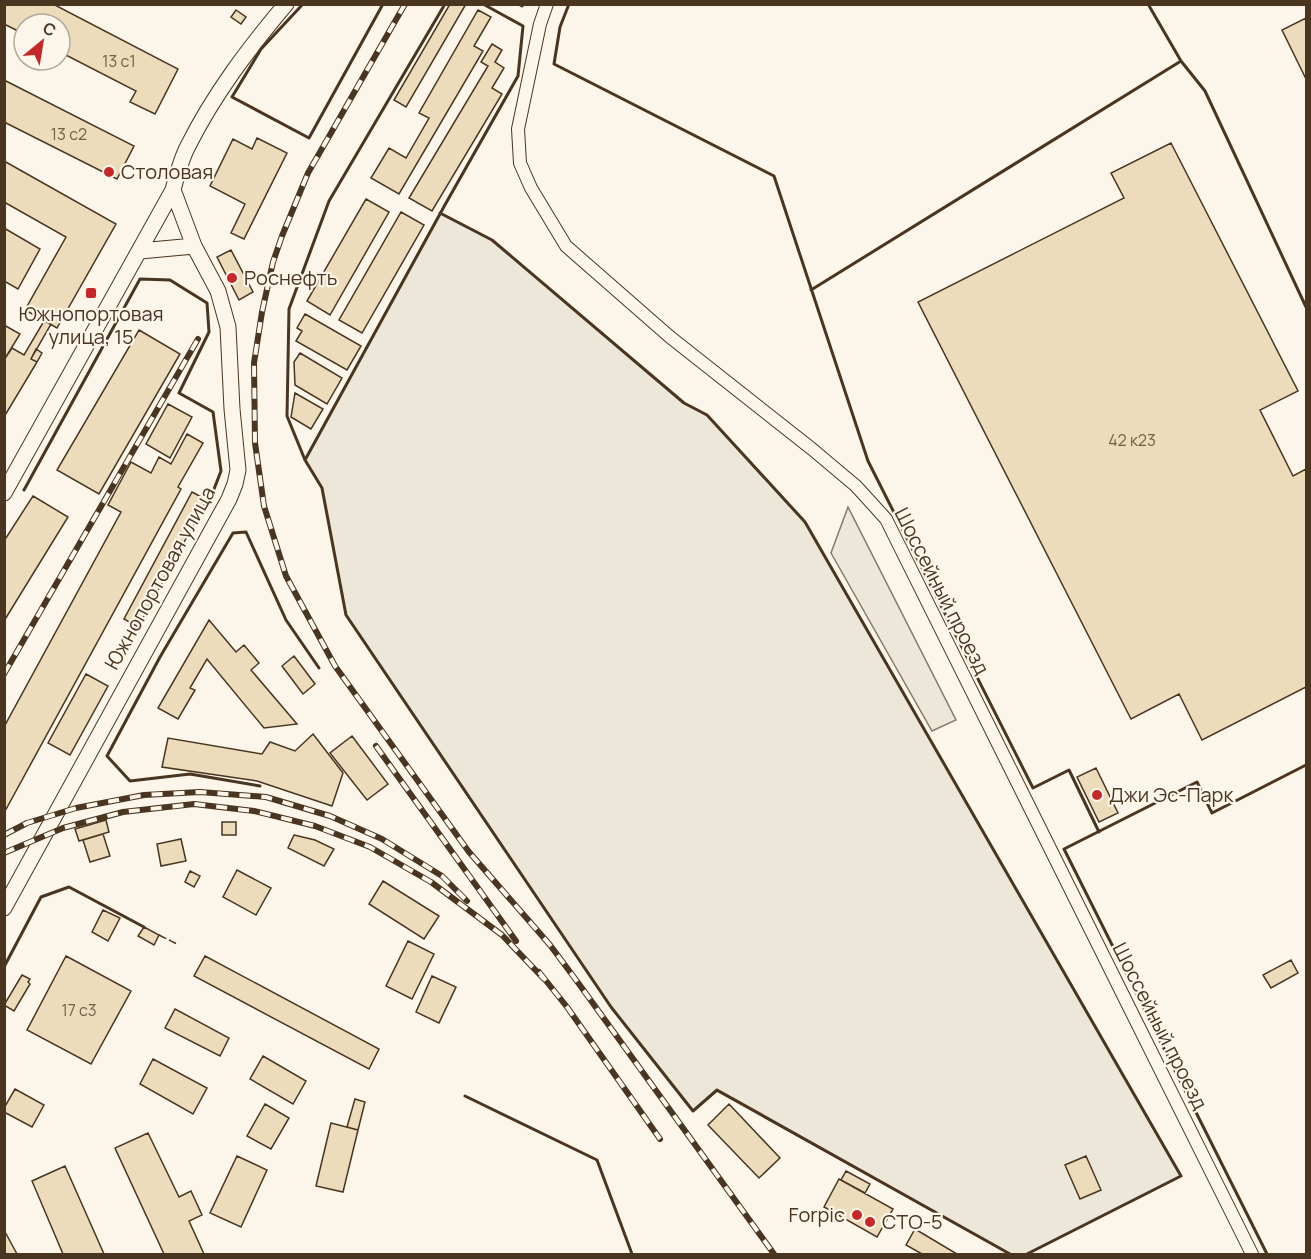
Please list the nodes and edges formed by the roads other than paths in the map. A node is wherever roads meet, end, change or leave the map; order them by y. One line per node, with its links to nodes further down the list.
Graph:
1 (286, 4): 3 (street)
2 (547, 4): 8 (street, Шоссейный проезд)
3 (173, 190): 4 (street, Южнопортовая улица); 5 (street)
4 (194, 246): 5 (street); 7 (street, Южнопортовая улица)
5 (140, 251): 6 (street)
6 (4, 493)
7 (4, 908)
8 (1252, 1254)

